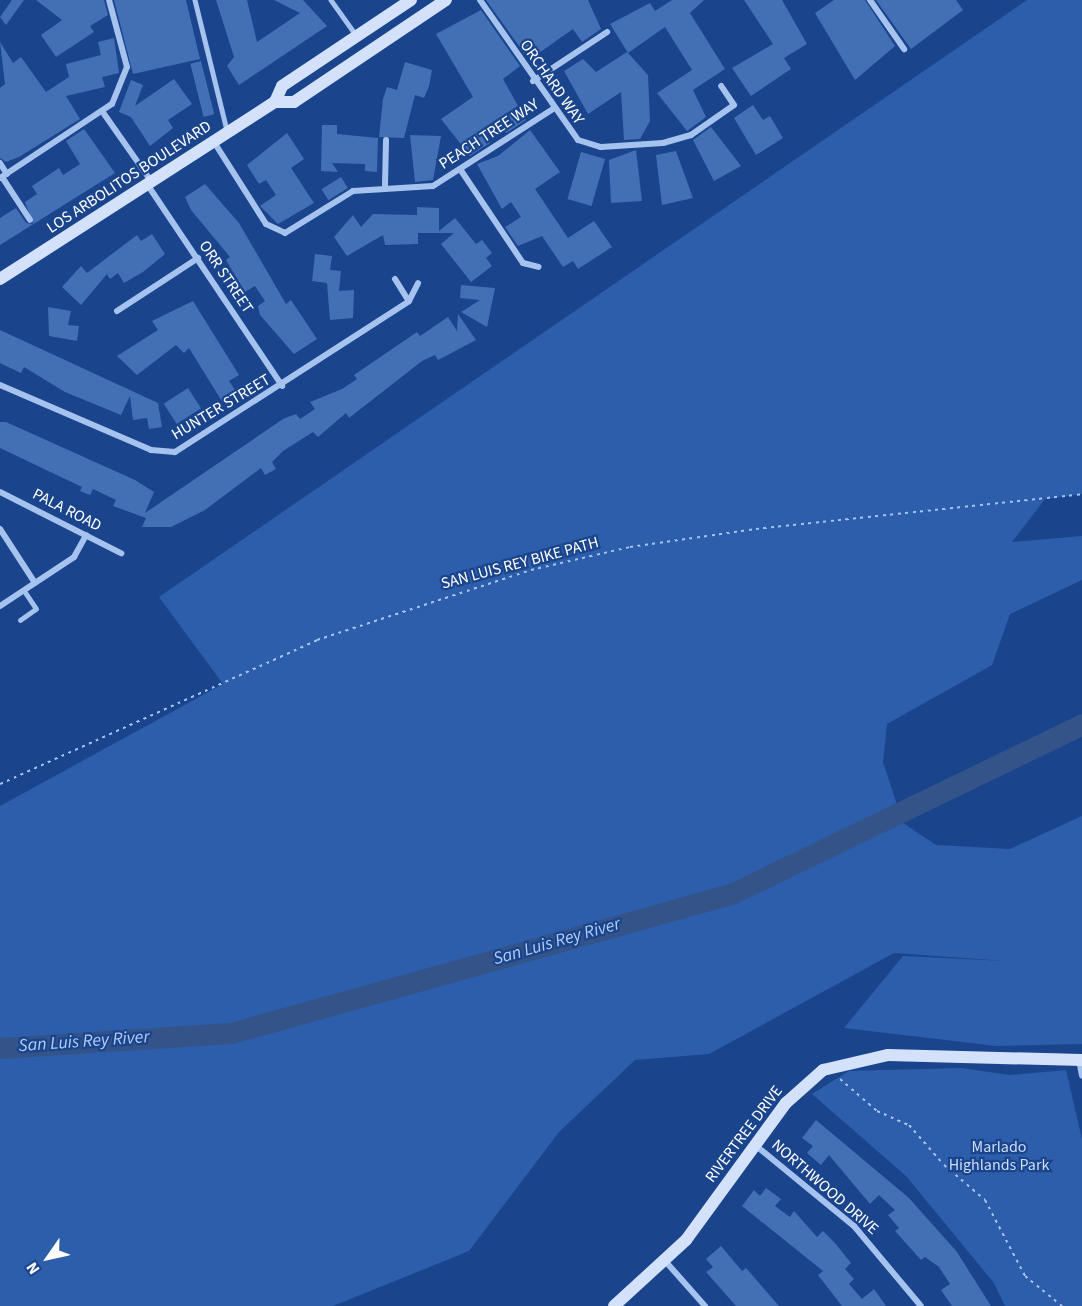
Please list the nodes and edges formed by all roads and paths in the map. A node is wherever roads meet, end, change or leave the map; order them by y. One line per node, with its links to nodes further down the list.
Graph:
1 (109, 0): 15 (street)
2 (195, 0): 16 (lane)
3 (331, 0): 9 (lane)
4 (411, 0): 9 (street, LOS ARBOLITOS BOULEVARD)
5 (446, 0): 13 (street, LOS ARBOLITOS BOULEVARD)
6 (480, 0): 11 (street, ORCHARD WAY)
7 (870, 0): 10 (street)
8 (607, 32): 11 (street)
9 (357, 38): 13 (street, LOS ARBOLITOS BOULEVARD)
10 (904, 49)
11 (533, 81): 14 (street, ORCHARD WAY)
12 (721, 87): 14 (street, ORCHARD WAY)
13 (275, 102): 16 (street, LOS ARBOLITOS BOULEVARD)
14 (553, 109): 20 (street, PEACH TREE WAY)
15 (102, 111): 21 (street); 22 (street, ORR STREET)
16 (228, 133): 18 (street, LOS ARBOLITOS BOULEVARD)
17 (386, 140): 23 (street)
18 (214, 142): 22 (street, LOS ARBOLITOS BOULEVARD); 23 (street, PEACH TREE WAY)
19 (0, 163): 21 (street)
20 (460, 169): 23 (street, PEACH TREE WAY); 26 (street)
21 (3, 176): 24 (street)
22 (149, 183): 25 (street, ORR STREET); 27 (street, LOS ARBOLITOS BOULEVARD)
23 (385, 185)
24 (30, 220)
25 (198, 258): 31 (street); 33 (street, ORR STREET)
26 (539, 267)
27 (0, 279)
28 (395, 279): 30 (street)
29 (418, 284): 30 (street, HUNTER STREET)
30 (409, 301): 33 (street, HUNTER STREET)
31 (117, 312)
32 (0, 385): 33 (street, HUNTER STREET)
33 (282, 386)
34 (0, 492): 37 (street, PALA ROAD)
35 (1082, 494): 43 (path, SAN LUIS REY BIKE PATH)
36 (0, 529): 39 (street)
37 (86, 535): 38 (street, PALA ROAD); 39 (street)
38 (121, 553)
39 (35, 584): 40 (street)
40 (24, 591): 41 (street); 42 (lane)
41 (0, 606)
42 (20, 620)
43 (0, 784)
44 (1081, 1060): 45 (street, RIVERTREE DRIVE); 46 (street)
45 (841, 1062): 47 (street, RIVERTREE DRIVE); 52 (path)
46 (1082, 1076)
47 (754, 1145): 48 (street, RIVERTREE DRIVE); 51 (street, NORTHWOOD DRIVE)
48 (666, 1262): 49 (street, RIVERTREE DRIVE); 50 (street)
49 (614, 1306)
50 (705, 1306)
51 (921, 1306)
52 (1062, 1306)

